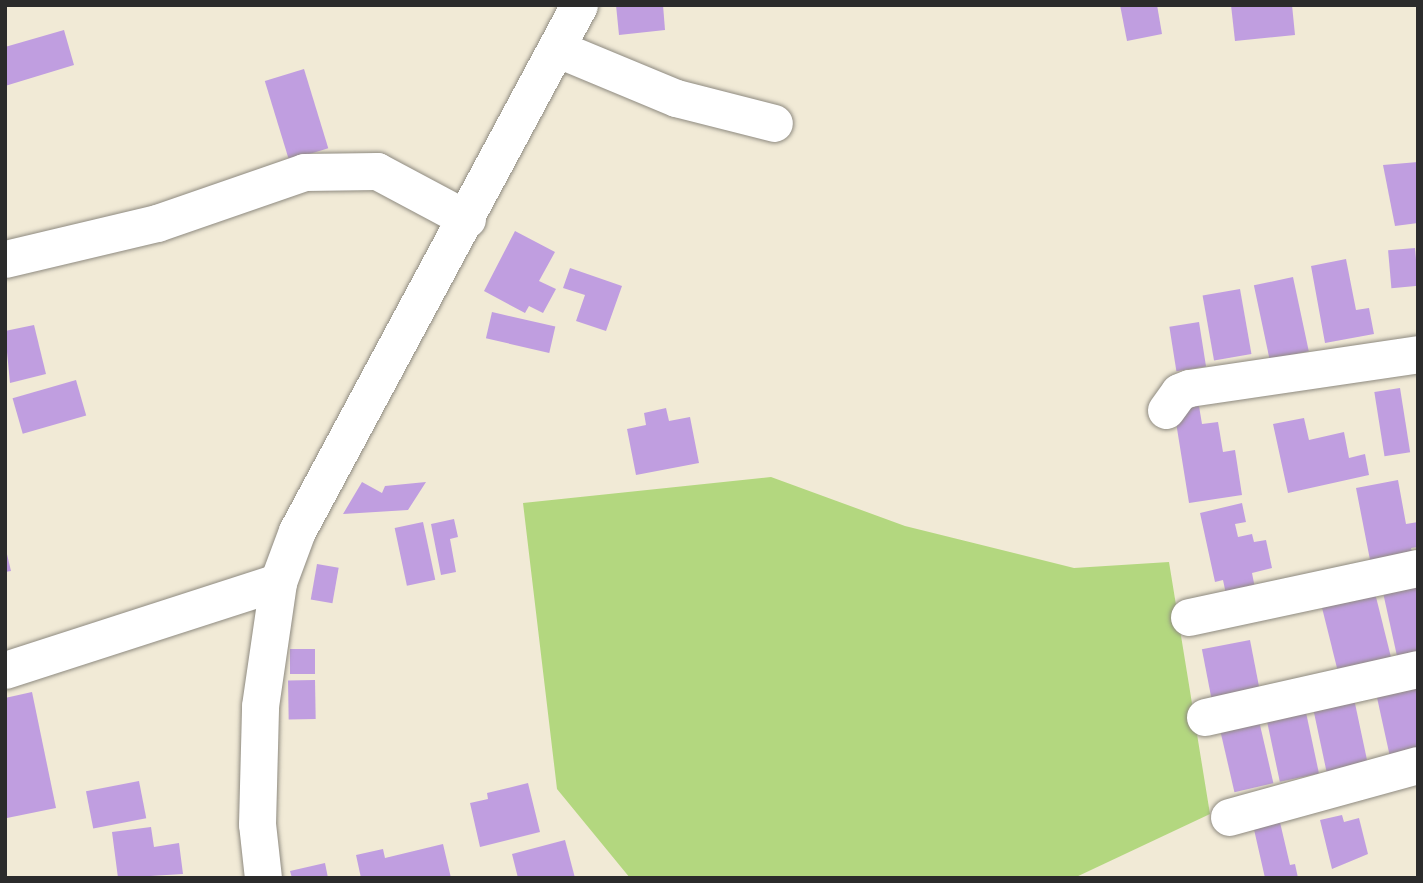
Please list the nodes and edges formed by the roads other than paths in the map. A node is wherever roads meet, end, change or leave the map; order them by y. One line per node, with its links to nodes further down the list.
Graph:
1 (579, 5): 2 (street)
2 (558, 49): 3 (street); 4 (street)
3 (774, 123)
4 (467, 219): 5 (street); 9 (street)
5 (5, 259)
6 (1418, 354): 7 (street)
7 (1166, 410)
8 (1418, 568): 10 (street)
9 (278, 582): 12 (street); 16 (street)
10 (1189, 617)
11 (1418, 669): 13 (street)
12 (5, 670)
13 (1205, 717)
14 (1418, 765): 15 (street)
15 (1229, 817)
16 (262, 878)

